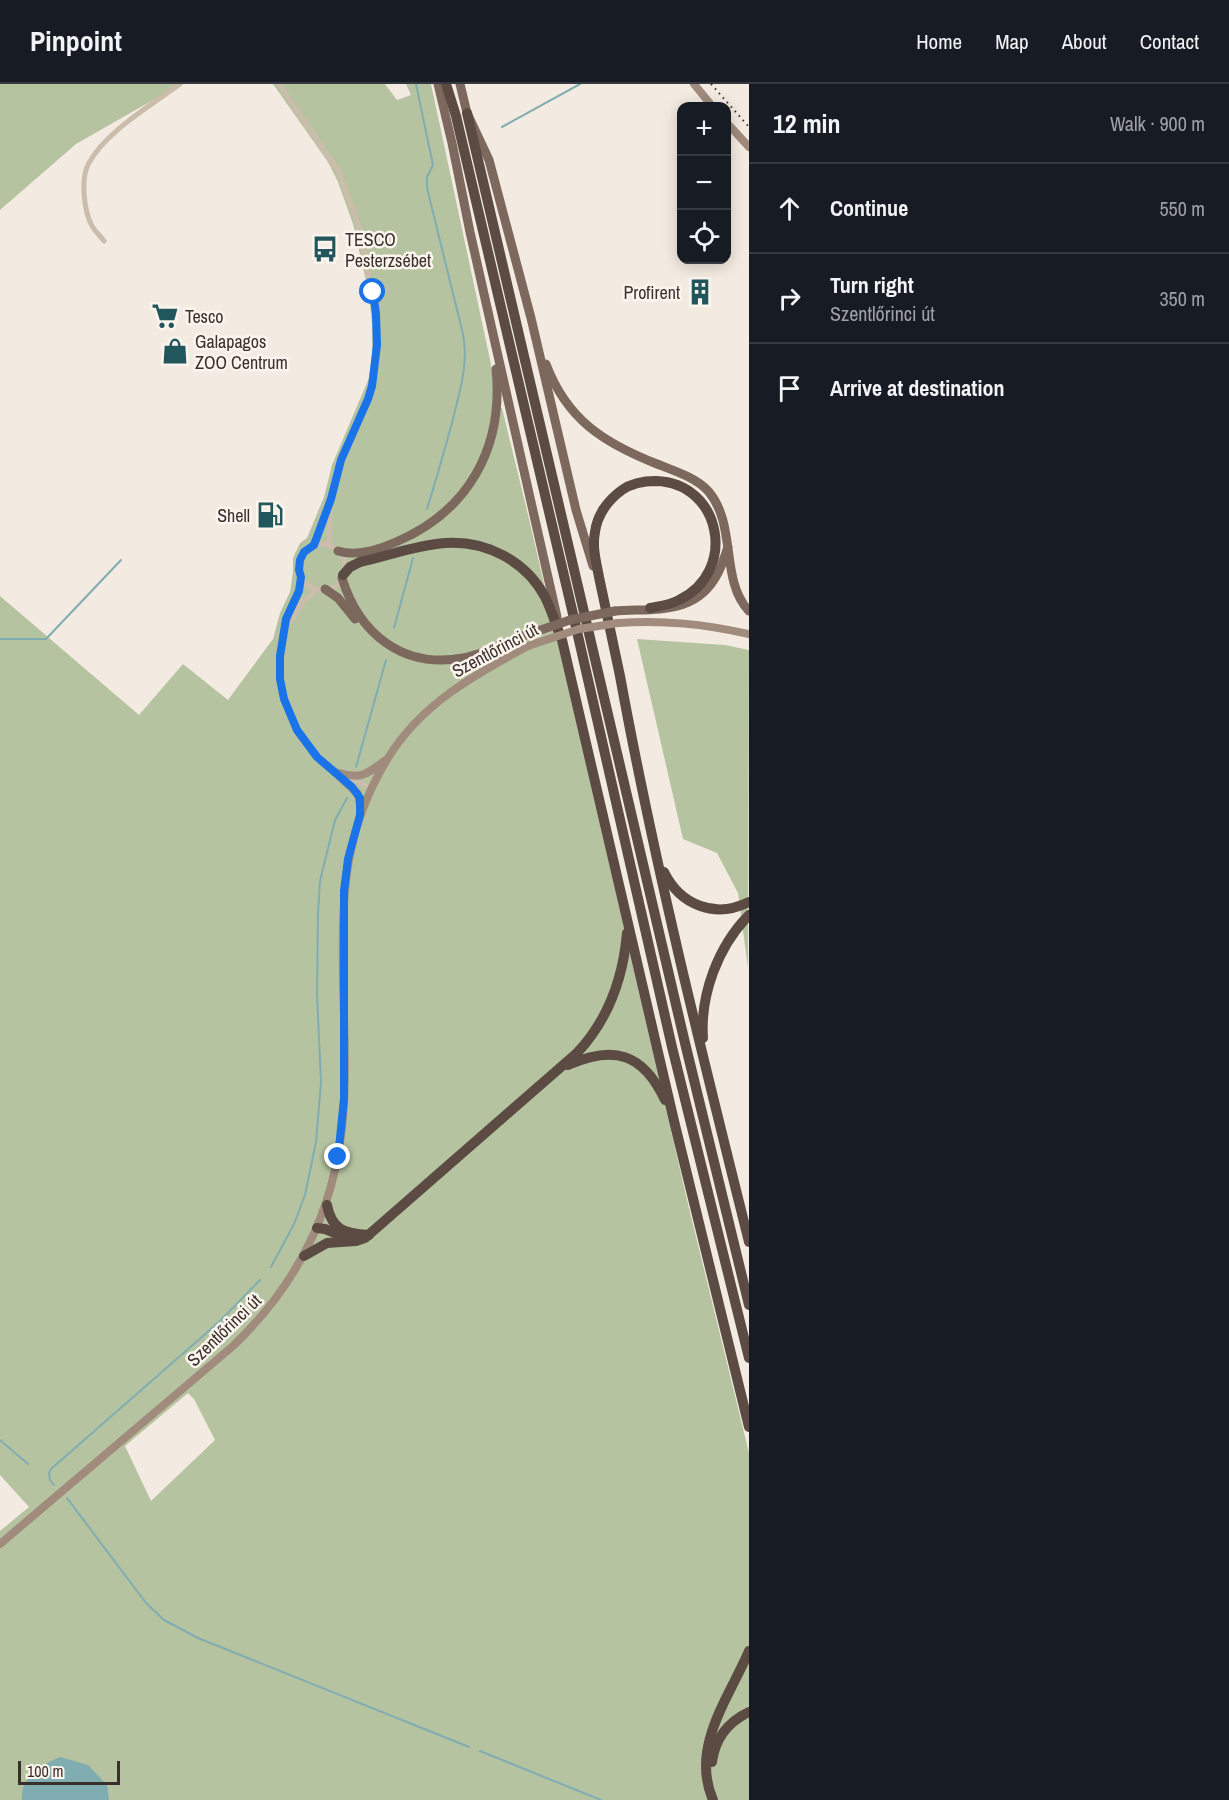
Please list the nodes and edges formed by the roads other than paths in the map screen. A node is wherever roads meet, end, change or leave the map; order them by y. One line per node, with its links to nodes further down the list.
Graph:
1 (180, 84): 11 (street)
2 (279, 84): 14 (street)
3 (438, 84): 13 (main road)
4 (446, 84): 47 (highway)
5 (460, 84): 8 (main road)
6 (694, 84): 7 (main road)
7 (709, 102)
8 (467, 113): 12 (main road); 46 (highway)
9 (731, 127): 10 (main road)
10 (749, 147)
11 (104, 241)
12 (531, 318): 17 (main road); 22 (main road)
13 (493, 334): 18 (main road); 28 (main road)
14 (331, 499): 15 (street); 16 (street)
15 (314, 545): 16 (street); 20 (street)
16 (329, 545): 18 (street)
17 (728, 546): 23 (main road); 24 (main road)
18 (338, 551): 19 (street)
19 (342, 576): 21 (street); 26 (main road); 28 (highway)
20 (301, 577): 21 (street); 25 (street)
21 (321, 589): 25 (street); 26 (main road)
22 (603, 600): 23 (highway); 33 (highway)
23 (650, 608): 26 (main road, bridge)
24 (749, 611)
25 (286, 626): 30 (street)
26 (366, 626)
27 (749, 634): 29 (main road, Szentlőrinci út, bridge)
28 (562, 640): 36 (highway)
29 (388, 759): 30 (main road); 31 (main road, Szentlőrinci út)
30 (335, 772): 31 (street); 32 (main road)
31 (372, 789): 32 (main road, Szentlőrinci út)
32 (360, 815): 40 (main road, Szentlőrinci út)
33 (652, 838): 34 (highway); 38 (highway)
34 (749, 902)
35 (749, 915): 38 (highway)
36 (628, 924): 37 (highway); 39 (highway)
37 (562, 1067): 39 (highway); 42 (highway)
38 (708, 1077): 44 (highway)
39 (674, 1121): 48 (highway)
40 (327, 1205): 41 (main road, Szentlőrinci út); 42 (highway)
41 (317, 1228): 42 (highway); 43 (highway); 45 (main road, Szentlőrinci út)
42 (369, 1235): 43 (highway)
43 (334, 1241): 45 (highway)
44 (749, 1242)
45 (304, 1256): 49 (main road, Szentlőrinci út)
46 (749, 1305)
47 (749, 1358)
48 (749, 1427)
49 (0, 1544)
50 (749, 1651): 52 (highway)
51 (749, 1712): 53 (highway)
52 (713, 1800)
53 (720, 1800)

